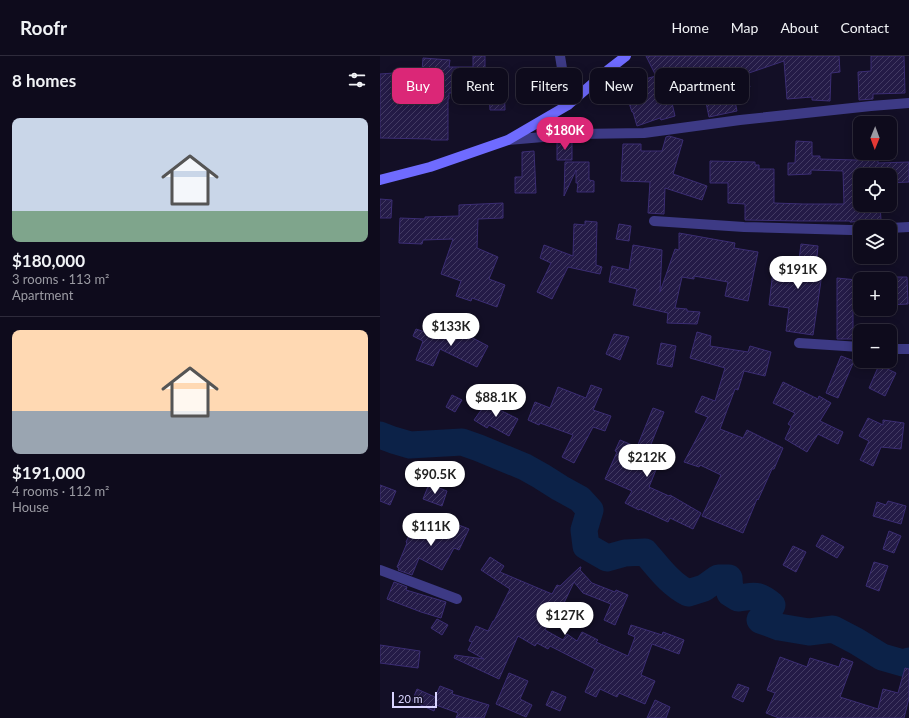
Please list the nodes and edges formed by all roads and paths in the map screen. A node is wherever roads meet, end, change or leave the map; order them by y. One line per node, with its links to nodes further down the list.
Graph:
1 (560, 56): 4 (street)
2 (626, 56): 4 (street)
3 (909, 103): 5 (street)
4 (568, 105): 5 (street)
5 (508, 140): 6 (street)
6 (380, 180)
7 (654, 221): 10 (street)
8 (909, 227): 9 (street)
9 (897, 228)
10 (853, 230)
11 (799, 343): 12 (street)
12 (853, 347)
13 (897, 349): 14 (street)
14 (909, 349)
15 (380, 570): 16 (street)
16 (457, 599)

